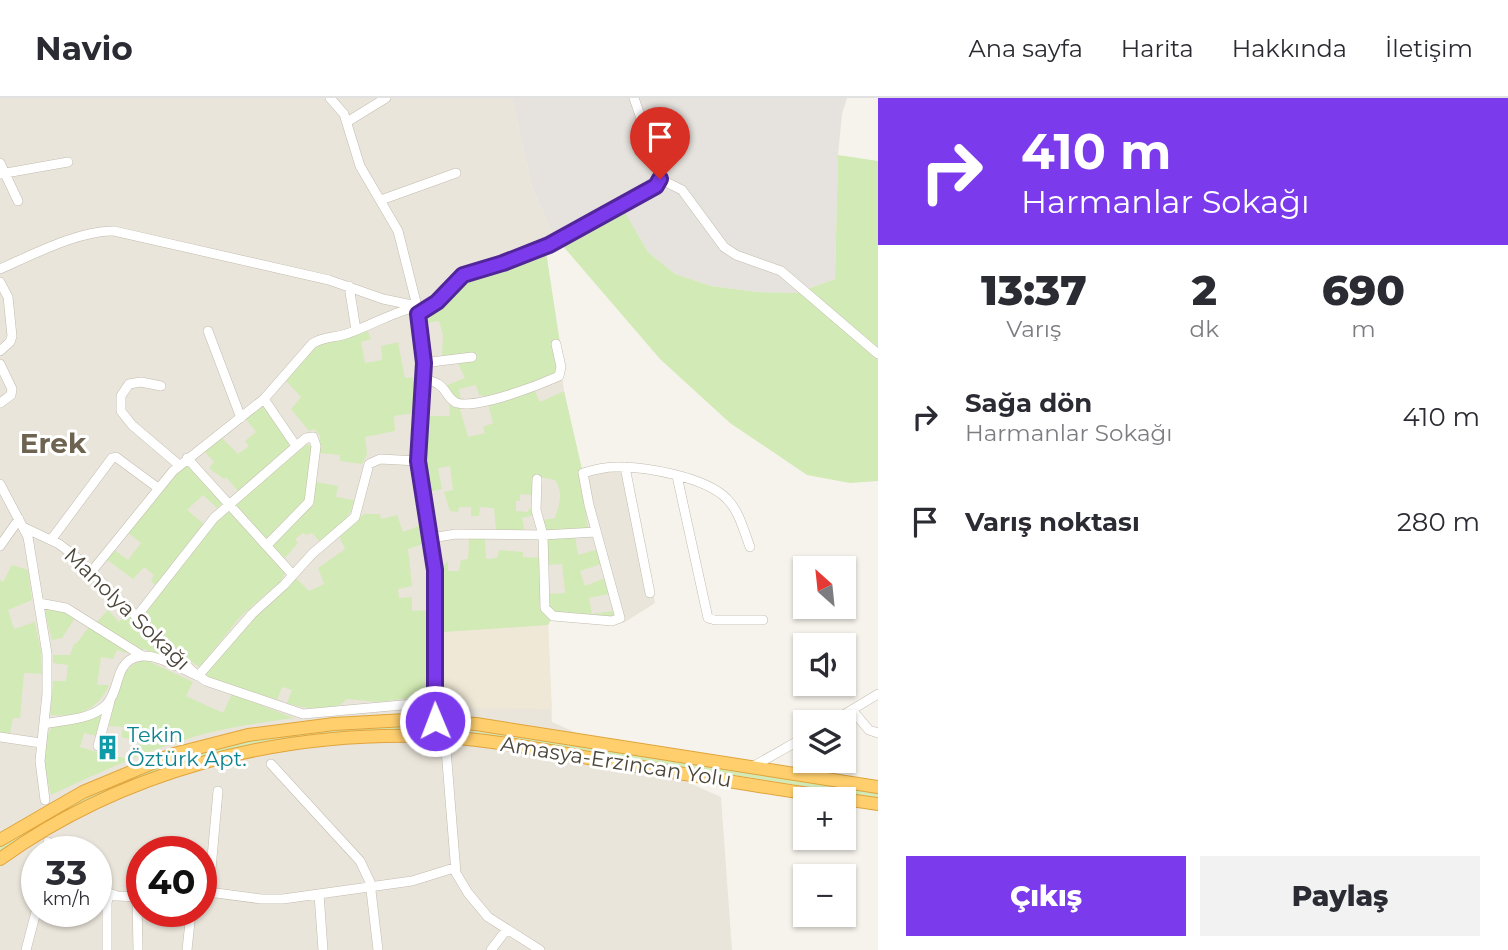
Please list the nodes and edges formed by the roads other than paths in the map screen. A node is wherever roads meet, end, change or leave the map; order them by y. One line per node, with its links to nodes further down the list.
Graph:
1 (330, 98): 4 (street)
2 (386, 98): 4 (street)
3 (634, 98): 8 (street)
4 (347, 122): 9 (street)
5 (68, 162): 6 (street)
6 (1, 170): 10 (street)
7 (456, 173): 9 (street)
8 (660, 179): 14 (street); 19 (street)
9 (381, 200): 14 (street)
10 (18, 201)
11 (0, 269): 13 (street)
12 (0, 282): 18 (street)
13 (349, 286): 14 (street); 16 (street)
14 (417, 310): 16 (street); 21 (street)
15 (208, 331): 27 (street)
16 (356, 331): 25 (street)
17 (556, 344): 23 (street)
18 (0, 351)
19 (878, 354)
20 (472, 357): 21 (street)
21 (424, 363): 23 (street)
22 (0, 364): 26 (street)
23 (422, 379): 29 (street)
24 (161, 386): 30 (street)
25 (264, 399): 27 (street); 28 (street)
26 (0, 403)
27 (241, 418): 30 (street)
28 (296, 446): 36 (street); 45 (street)
29 (418, 461): 43 (street); 49 (street)
30 (183, 462): 35 (street); 36 (street)
31 (625, 467): 32 (street); 40 (street); 50 (street)
32 (677, 476): 47 (street); 53 (street)
33 (537, 479): 42 (street)
34 (0, 484): 37 (street)
35 (158, 488): 44 (street); 48 (street)
36 (229, 503): 45 (street); 52 (street)
37 (19, 519): 38 (street); 39 (street)
38 (25, 528): 44 (street, Manolya Sokağı); 51 (street)
39 (10, 531): 41 (street); 46 (street)
40 (596, 532): 42 (street); 42 (street)
41 (0, 534)
42 (543, 535): 43 (street)
43 (432, 538): 58 (street)
44 (51, 540): 48 (street, Manolya Sokağı)
45 (267, 545): 49 (street)
46 (0, 546)
47 (750, 547)
48 (92, 571): 52 (street, Manolya Sokağı)
49 (293, 575): 55 (street)
50 (650, 593)
51 (39, 603): 54 (street); 62 (street)
52 (136, 616): 55 (street, Manolya Sokağı)
53 (763, 620)
54 (141, 655): 55 (street); 57 (street)
55 (198, 676): 58 (street, Manolya Sokağı)
56 (878, 694): 59 (street)
57 (111, 698): 62 (street); 68 (street)
58 (435, 702): 61 (street)
59 (852, 710)
60 (856, 715): 63 (street)
61 (435, 721): 70 (highway, Amasya-Erzincan Yolu); 76 (highway, Amasya-Erzincan Yolu)
62 (44, 724): 66 (street)
63 (878, 733)
64 (0, 737): 66 (street)
65 (446, 737): 74 (highway, Amasya-Erzincan Yolu); 77 (highway, Amasya-Erzincan Yolu); 78 (street)
66 (41, 743): 73 (street)
67 (793, 744): 70 (street)
68 (98, 746)
69 (271, 764): 79 (street)
70 (752, 767): 71 (highway, Amasya-Erzincan Yolu)
71 (878, 787)
72 (218, 791): 75 (street)
73 (45, 800)
74 (878, 804)
75 (212, 836)
76 (0, 839)
77 (0, 859)
78 (454, 868): 79 (street); 86 (street)
79 (371, 887): 81 (street); 92 (street)
80 (217, 893): 81 (street)
81 (318, 894): 91 (street)
82 (32, 927): 87 (street)
83 (107, 927): 88 (street)
84 (138, 927): 89 (street)
85 (189, 927): 90 (street)
86 (508, 929): 93 (street); 94 (street)
87 (26, 950)
88 (107, 950)
89 (138, 950)
90 (187, 950)
91 (323, 950)
92 (378, 950)
93 (491, 950)
94 (540, 950)

